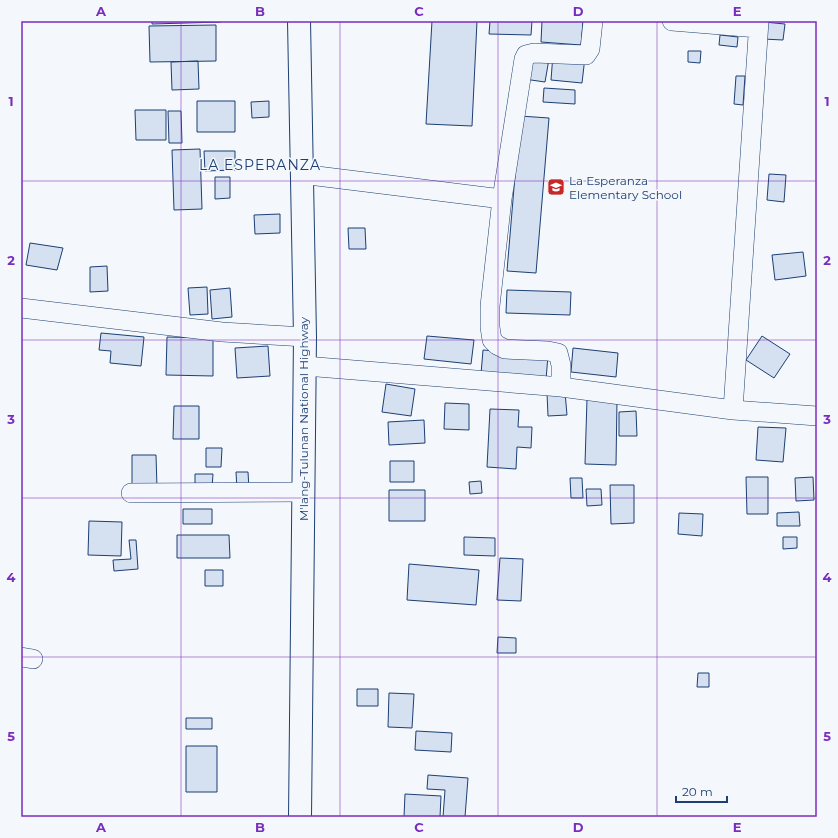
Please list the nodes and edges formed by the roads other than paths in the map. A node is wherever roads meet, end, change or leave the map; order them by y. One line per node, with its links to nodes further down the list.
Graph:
1 (299, 21): 5 (highway, M'lang-Tulunan National Highway)
2 (593, 21): 6 (street)
3 (672, 21): 4 (street)
4 (758, 25): 11 (street)
5 (301, 174): 6 (street); 8 (highway, M'lang-Tulunan National Highway)
6 (502, 200): 10 (street)
7 (21, 308): 8 (street)
8 (305, 337): 9 (highway, M'lang-Tulunan National Highway)
9 (305, 366): 10 (street); 13 (highway, M'lang-Tulunan National Highway)
10 (561, 387): 11 (street)
11 (733, 410): 12 (street)
12 (817, 416)
13 (303, 492): 14 (street); 15 (highway, M'lang-Tulunan National Highway)
14 (131, 493)
15 (300, 817)

